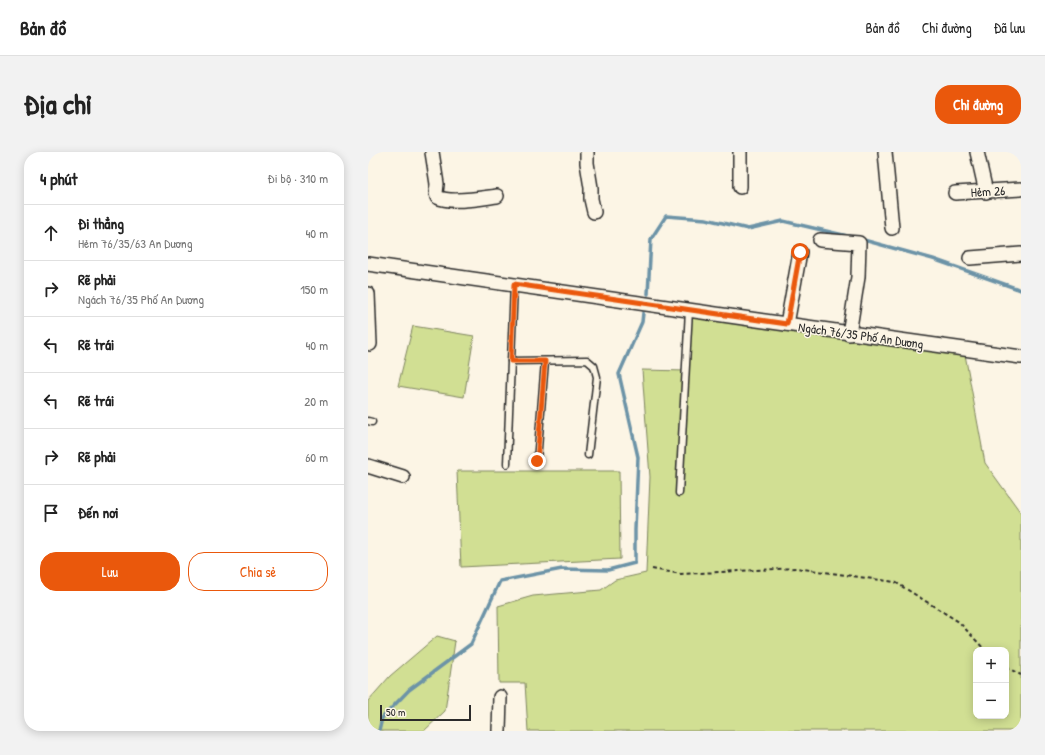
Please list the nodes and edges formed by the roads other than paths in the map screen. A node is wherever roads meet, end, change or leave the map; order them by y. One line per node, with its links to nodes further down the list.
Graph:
1 (432, 152): 10 (street)
2 (587, 152): 11 (street)
3 (740, 152): 6 (street)
4 (885, 152): 12 (street)
5 (977, 152): 8 (street)
6 (740, 187)
7 (1021, 189): 8 (street, Hẻm 26)
8 (986, 192): 9 (street, Hẻm 26)
9 (955, 194)
10 (497, 196)
11 (594, 212)
12 (892, 228)
13 (820, 240): 22 (street)
14 (800, 252): 21 (street)
15 (1021, 254): 16 (street)
16 (970, 258)
17 (368, 264): 18 (street, Ngách 76/35 Phố An Dương)
18 (514, 284): 20 (street, Ngách 76/35 Phố An Dương); 25 (lane)
19 (368, 294): 23 (street)
20 (689, 310): 21 (street, Ngách 76/35 Phố An Dương); 32 (lane)
21 (787, 324): 22 (street, Ngách 76/35 Phố An Dương)
22 (849, 334): 24 (street, Ngách 76/35 Phố An Dương)
23 (370, 344)
24 (1021, 356)
25 (511, 361): 26 (lane); 29 (lane)
26 (545, 361): 27 (lane); 28 (lane)
27 (588, 456)
28 (537, 461)
29 (507, 464)
30 (368, 466): 31 (street)
31 (403, 477)
32 (679, 493)
33 (500, 697): 34 (street)
34 (499, 731)

